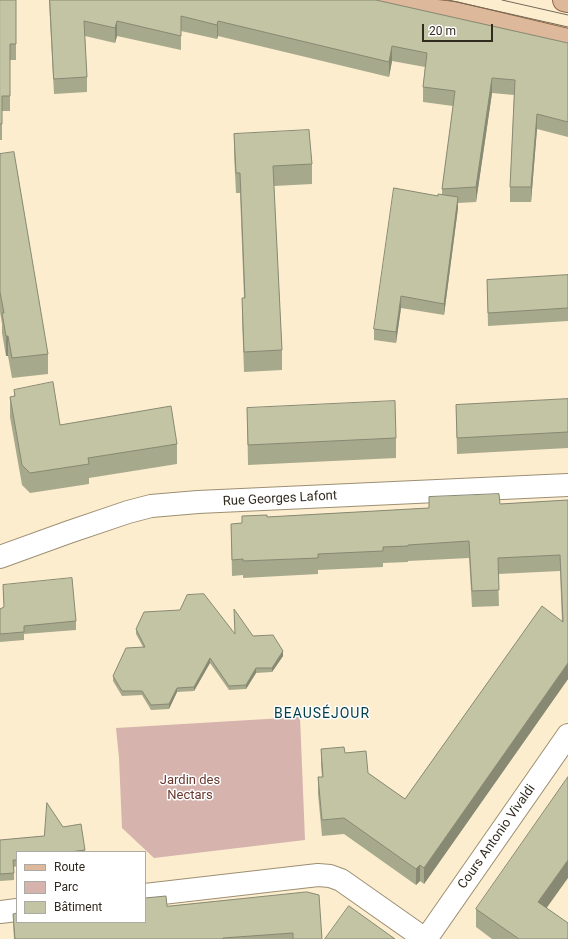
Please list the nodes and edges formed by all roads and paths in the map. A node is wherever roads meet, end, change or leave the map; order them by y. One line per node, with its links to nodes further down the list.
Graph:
1 (386, 0): 4 (main road)
2 (564, 0): 3 (main road)
3 (568, 1)
4 (568, 40)
5 (568, 485): 6 (street, Rue Georges Lafont)
6 (1, 554)
7 (568, 735): 11 (street, Cours Antonio Vivaldi)
8 (146, 895): 11 (street)
9 (16, 910): 10 (street)
10 (0, 912)
11 (426, 939)

